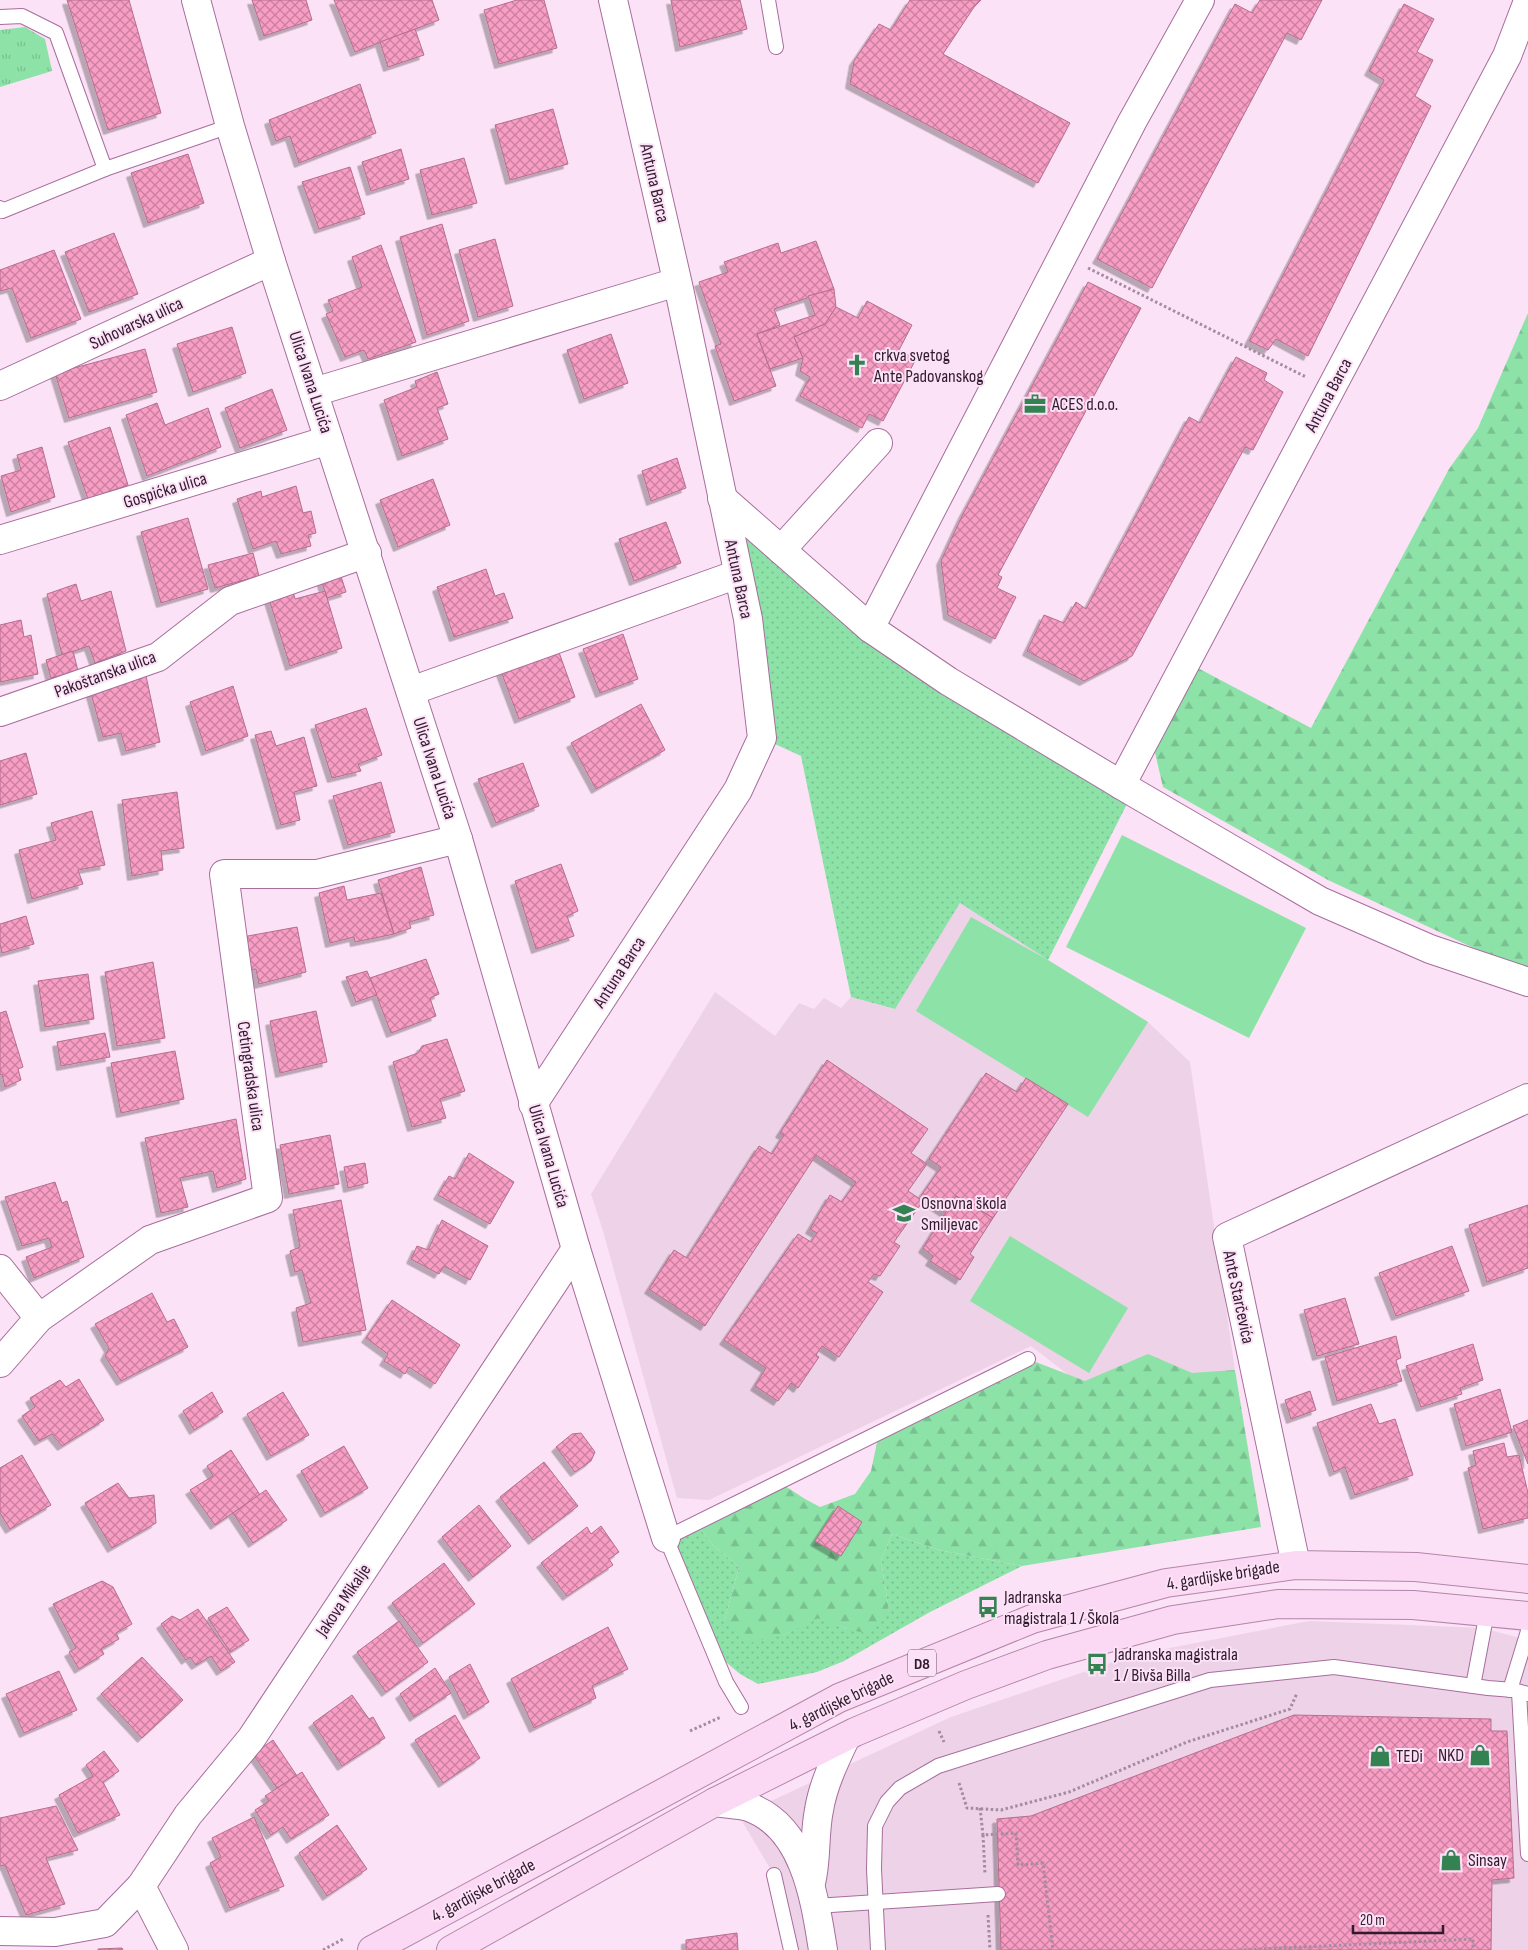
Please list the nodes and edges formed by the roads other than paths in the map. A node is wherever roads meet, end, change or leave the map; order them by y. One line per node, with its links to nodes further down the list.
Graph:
1 (196, 0): 8 (street, Ulica Ivana Lucića)
2 (613, 0): 12 (street, Antuna Barca)
3 (768, 0): 7 (lane)
4 (1200, 0): 22 (street)
5 (1528, 1): 25 (street, Antuna Barca)
6 (0, 17): 9 (lane)
7 (776, 47)
8 (230, 126): 9 (lane); 11 (street, Ulica Ivana Lucića)
9 (105, 169): 10 (lane)
10 (0, 208)
11 (271, 260): 13 (street, Suhovarska ulica); 14 (street, Ulica Ivana Lucića)
12 (677, 282): 14 (street); 17 (street, Antuna Barca)
13 (0, 386)
14 (314, 392): 15 (street, Ulica Ivana Lucića)
15 (329, 440): 18 (street, Gospićka ulica); 20 (street, Ulica Ivana Lucića)
16 (878, 443): 19 (street)
17 (722, 498): 19 (street); 21 (street, Antuna Barca)
18 (0, 540)
19 (781, 550): 22 (street)
20 (366, 552): 23 (street, Ulica Ivana Lucića); 24 (street, Pakoštanska ulica)
21 (738, 574): 23 (street); 29 (street, Antuna Barca)
22 (870, 628): 25 (street)
23 (411, 691): 26 (street, Ulica Ivana Lucića)
24 (0, 712)
25 (1121, 785): 27 (street)
26 (458, 839): 29 (street, Ulica Ivana Lucića); 32 (street, Cetingradska ulica)
27 (1528, 982)
28 (1528, 1098): 36 (street, Ante Starčevića)
29 (533, 1104): 30 (street, Ulica Ivana Lucića)
30 (576, 1249): 35 (street, Ulica Ivana Lucića); 48 (street, Jakova Mikalje)
31 (0, 1269): 32 (street)
32 (39, 1318): 34 (street, Cetingradska ulica)
33 (1028, 1359): 35 (lane)
34 (0, 1363)
35 (666, 1538): 43 (lane)
36 (1296, 1564): 37 (main road, 4. gardijske brigade / D8); 54 (main road, 4. gardijske brigade / D8)
37 (1528, 1579)
38 (1487, 1612): 39 (main road, 4. gardijske brigade / D8); 41 (lane); 44 (main road, 4. gardijske brigade / D8)
39 (1528, 1616)
40 (1528, 1631): 42 (lane)
41 (1473, 1686): 42 (lane); 51 (lane)
42 (1519, 1692): 46 (lane)
43 (741, 1708)
44 (846, 1737): 45 (main road, 4. gardijske brigade / D8); 50 (street)
45 (715, 1802): 50 (street); 55 (main road, 4. gardijske brigade / D8)
46 (1528, 1854)
47 (774, 1875): 56 (lane)
48 (142, 1886): 52 (street, Jakova Mikalje); 53 (street)
49 (998, 1894): 51 (lane)
50 (813, 1895): 51 (lane); 57 (street)
51 (876, 1902): 58 (lane)
52 (0, 1931)
53 (174, 1950)
54 (372, 1950)
55 (451, 1950)
56 (791, 1950)
57 (824, 1950)
58 (878, 1950)

